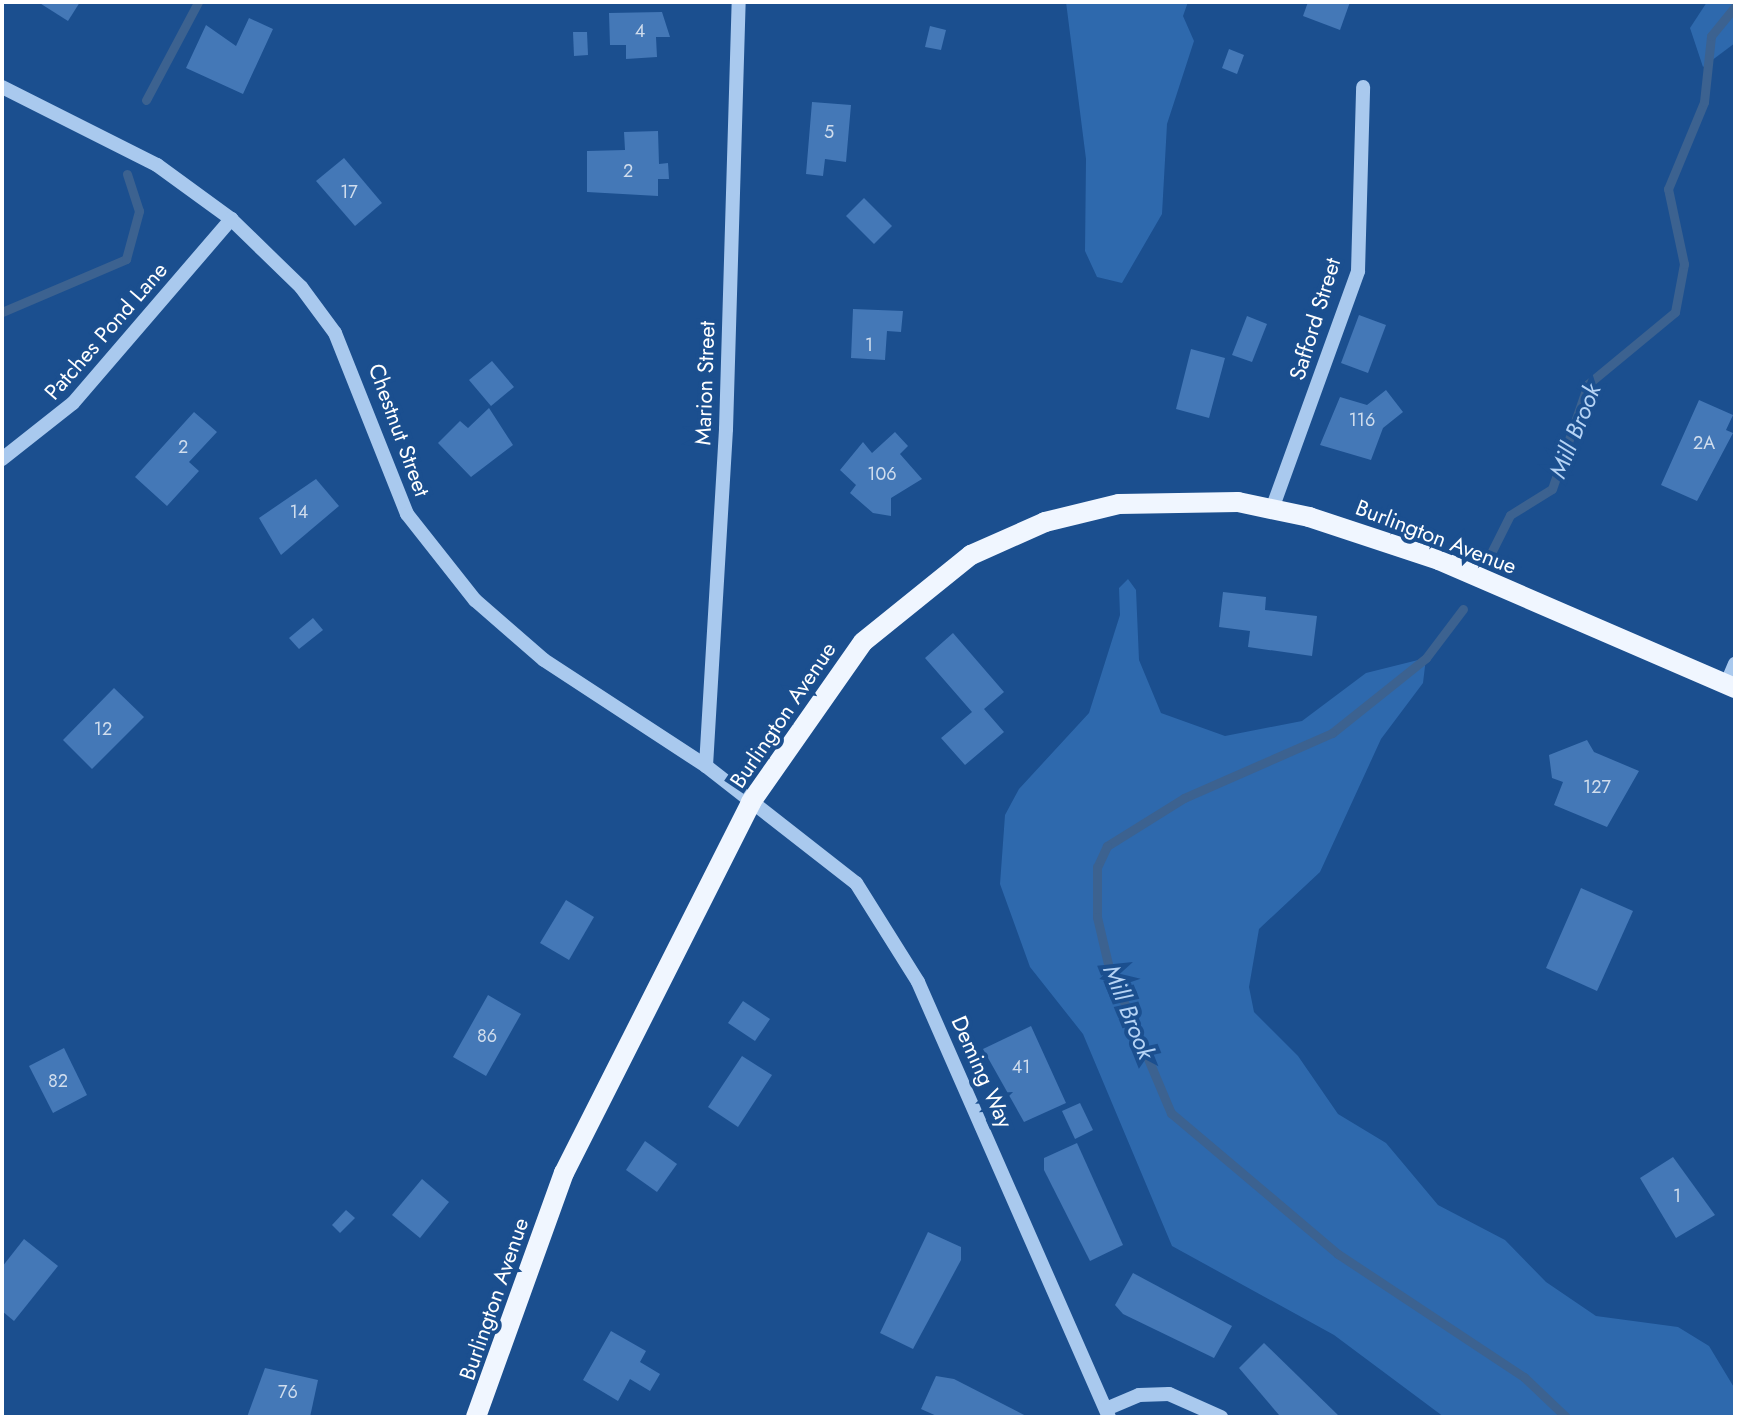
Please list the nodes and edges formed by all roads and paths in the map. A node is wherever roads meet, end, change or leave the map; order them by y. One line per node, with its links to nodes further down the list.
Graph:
1 (739, 2): 9 (street, Marion Street)
2 (2, 87): 4 (street, Chestnut Street)
3 (1363, 87): 6 (street, Safford Street)
4 (231, 219): 5 (street, Patches Pond Lane); 9 (street, Chestnut Street)
5 (2, 459)
6 (1272, 509): 8 (main road, Burlington Avenue); 10 (main road, Burlington Avenue)
7 (1735, 664): 8 (street)
8 (1731, 686)
9 (706, 766): 10 (street, Chestnut Street)
10 (751, 802): 11 (street, Deming Way); 12 (main road, Burlington Avenue)
11 (1108, 1413): 13 (street, Deming Way)
12 (476, 1417)
13 (1221, 1417)

